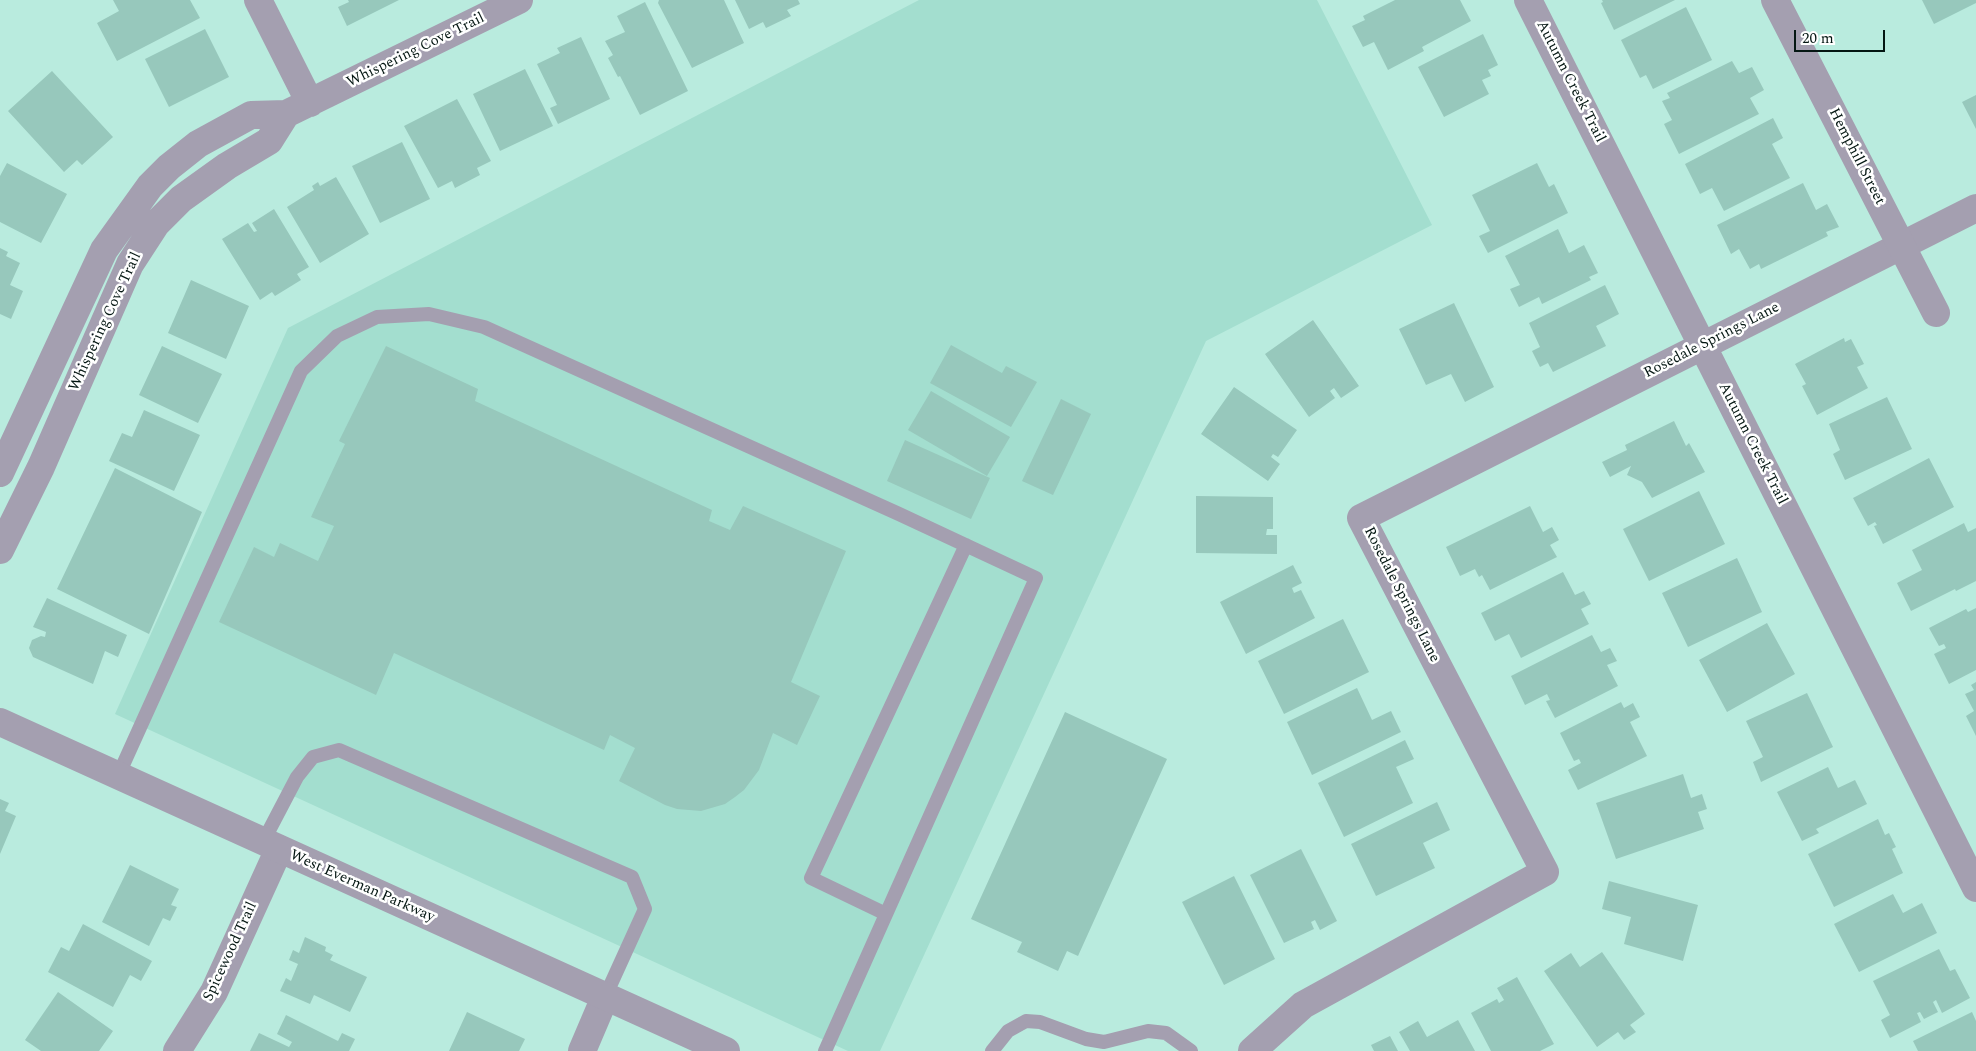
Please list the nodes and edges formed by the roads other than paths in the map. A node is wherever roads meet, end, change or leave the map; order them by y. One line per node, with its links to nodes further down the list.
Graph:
1 (258, 0): 5 (street)
2 (519, 0): 5 (street, Whispering Cove Trail)
3 (1528, 0): 11 (street, Autumn Creek Trail)
4 (1776, 0): 7 (street, Hemphill Street)
5 (298, 109): 8 (street, Whispering Cove Trail); 9 (street, Whispering Cove Trail)
6 (1976, 208): 7 (street, Rosedale Springs Lane)
7 (1901, 246): 10 (street, Hemphill Street); 11 (street, Rosedale Springs Lane)
8 (81, 299): 9 (street); 12 (street, Whispering Cove Trail)
9 (109, 311): 14 (street, Whispering Cove Trail)
10 (1936, 313)
11 (1703, 346): 18 (street, Autumn Creek Trail); 27 (street, Rosedale Springs Lane)
12 (0, 472)
13 (966, 546): 16 (lane); 19 (lane); 19 (lane)
14 (0, 550)
15 (0, 722): 16 (street, West Everman Parkway)
16 (118, 776): 17 (street, West Everman Parkway)
17 (271, 846): 20 (street, West Everman Parkway); 20 (lane); 21 (street, Spicewood Trail)
18 (1976, 888)
19 (886, 914): 24 (lane)
20 (605, 997): 22 (street); 23 (street, West Everman Parkway)
21 (177, 1051)
22 (582, 1051)
23 (726, 1051)
24 (825, 1051)
25 (992, 1051): 26 (lane)
26 (1191, 1051)
27 (1252, 1051)

